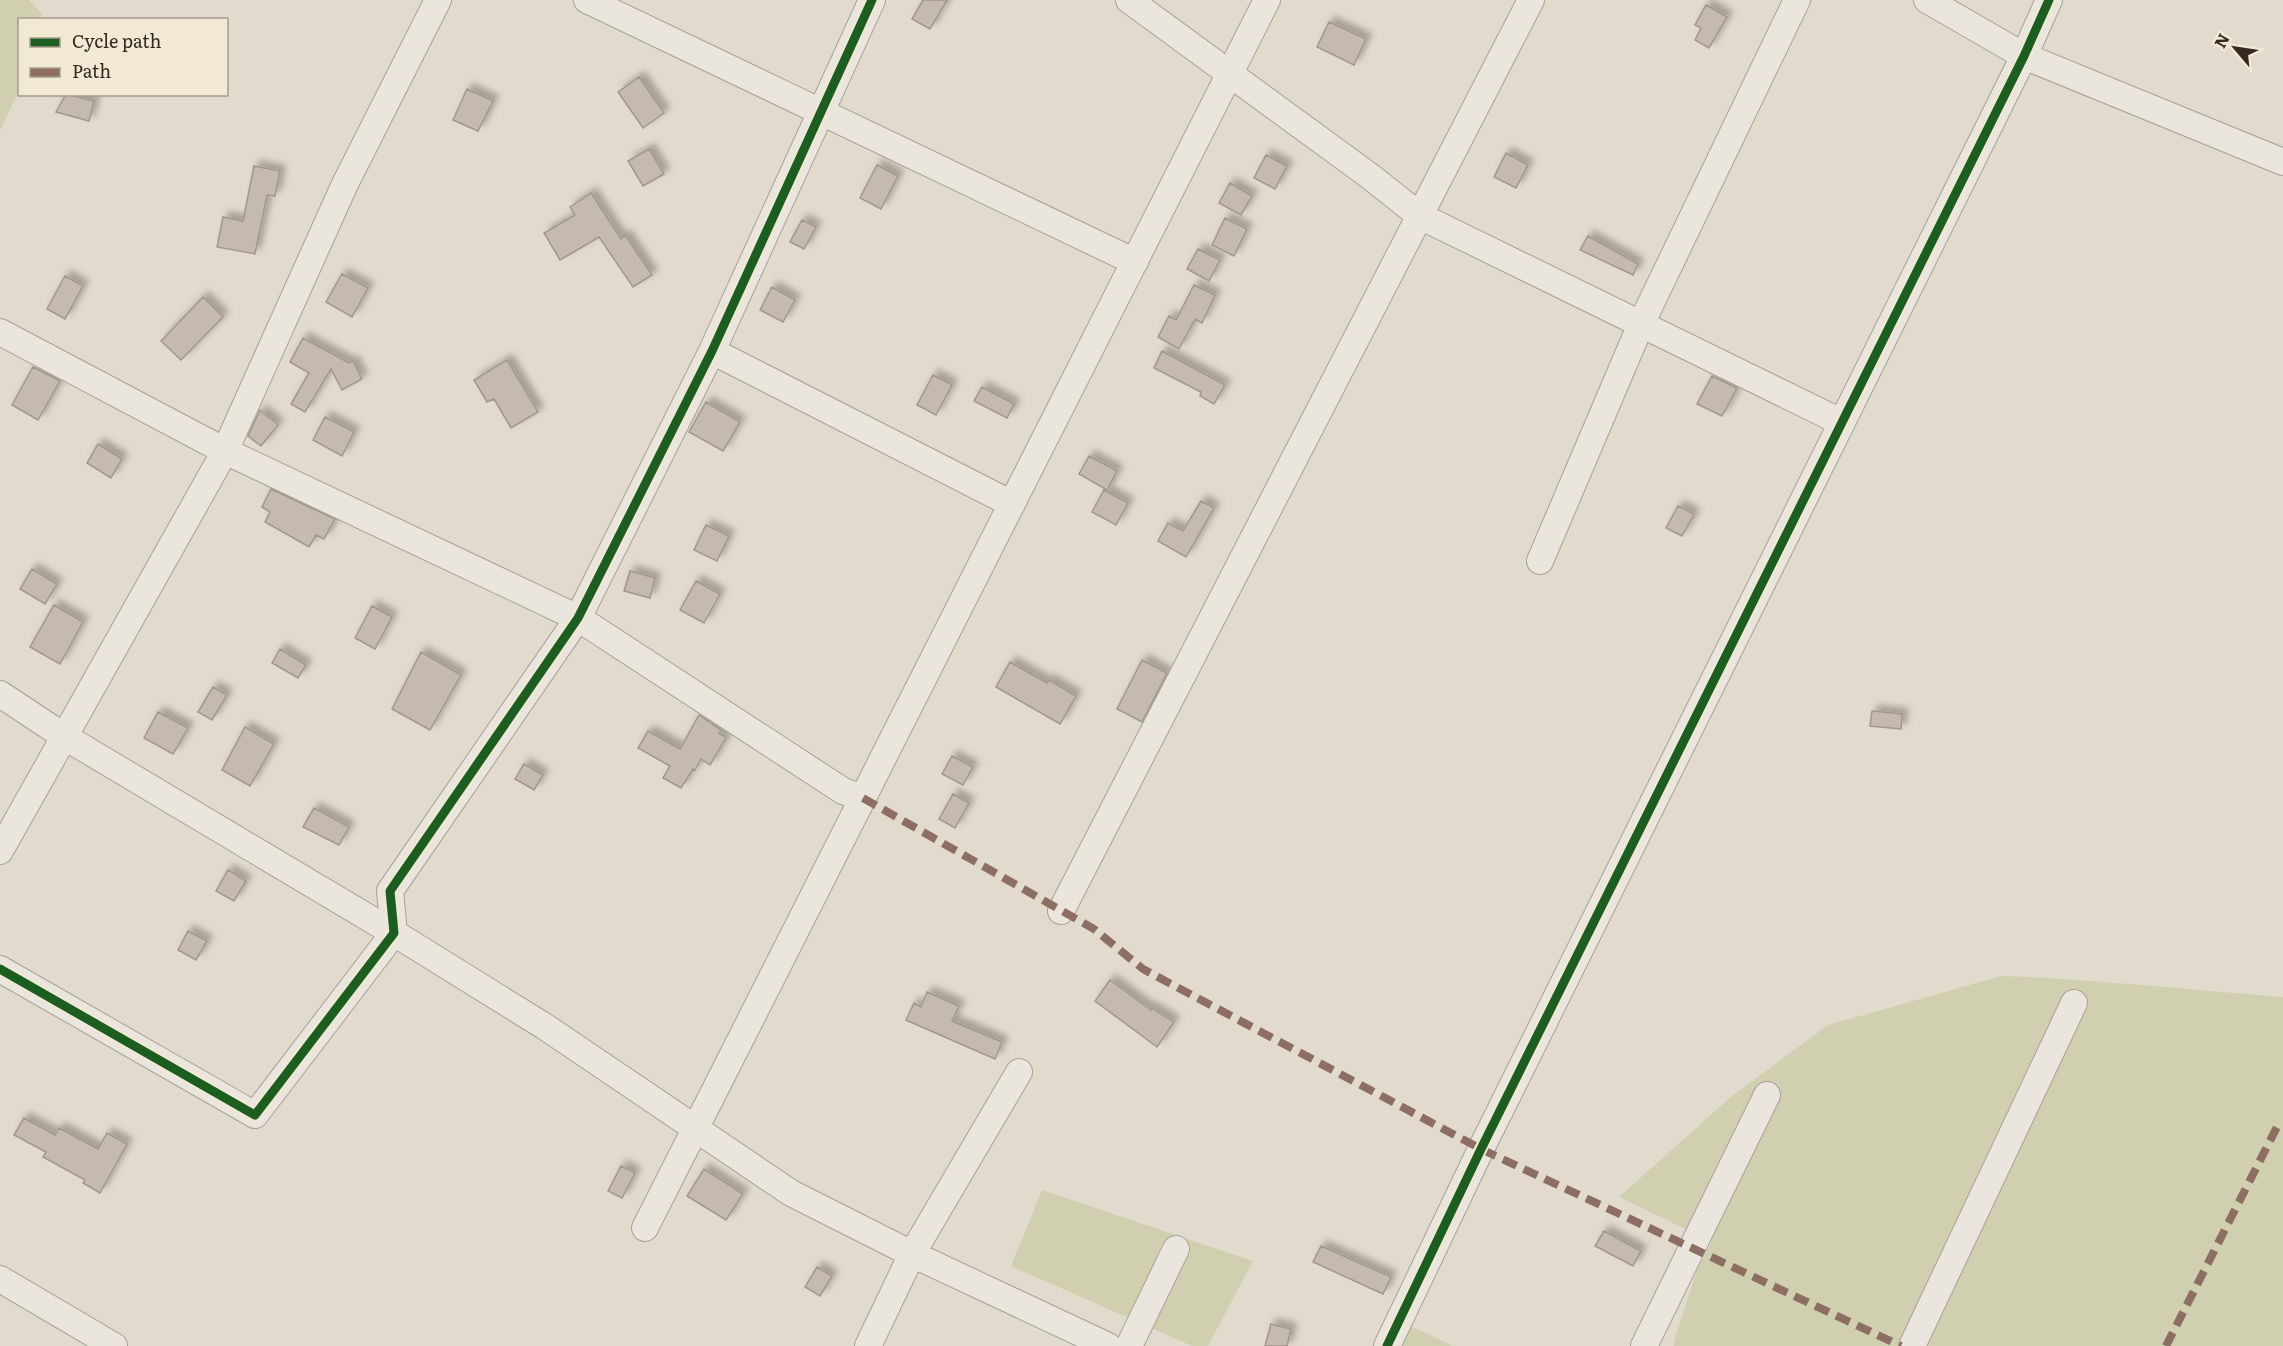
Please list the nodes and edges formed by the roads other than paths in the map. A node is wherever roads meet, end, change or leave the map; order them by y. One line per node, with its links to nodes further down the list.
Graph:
1 (438, 0): 20 (street)
2 (587, 0): 12 (street)
3 (872, 0): 12 (street)
4 (1129, 0): 11 (street)
5 (1267, 0): 11 (street)
6 (1531, 0): 14 (street)
7 (1797, 0): 16 (street)
8 (1927, 0): 10 (street)
9 (2049, 0): 10 (street)
10 (2024, 56): 13 (street); 19 (street)
11 (1230, 74): 14 (street); 15 (street)
12 (822, 111): 15 (street); 18 (street)
13 (2283, 162)
14 (1420, 216): 16 (street); 28 (street)
15 (1135, 262): 21 (street)
16 (1641, 324): 19 (street); 22 (street)
17 (0, 332): 20 (street)
18 (712, 351): 21 (street); 23 (street)
19 (1841, 422): 43 (street)
20 (225, 451): 23 (street); 25 (street)
21 (1012, 504): 26 (street)
22 (1540, 561)
23 (578, 618): 26 (street); 29 (street)
24 (0, 694): 25 (street)
25 (65, 737): 27 (street); 29 (street)
26 (863, 798): 34 (street)
27 (0, 851)
28 (1061, 911)
29 (394, 933): 30 (street); 34 (street)
30 (0, 969)
31 (2074, 1003): 45 (street)
32 (1019, 1072): 37 (street)
33 (1767, 1095): 44 (street)
34 (695, 1129): 35 (street); 37 (street)
35 (645, 1228)
36 (1176, 1249): 42 (street)
37 (912, 1254): 40 (street); 41 (street)
38 (0, 1279): 39 (street)
39 (114, 1346)
40 (868, 1346)
41 (1108, 1346)
42 (1129, 1346)
43 (1387, 1346)
44 (1644, 1346)
45 (1912, 1346)

